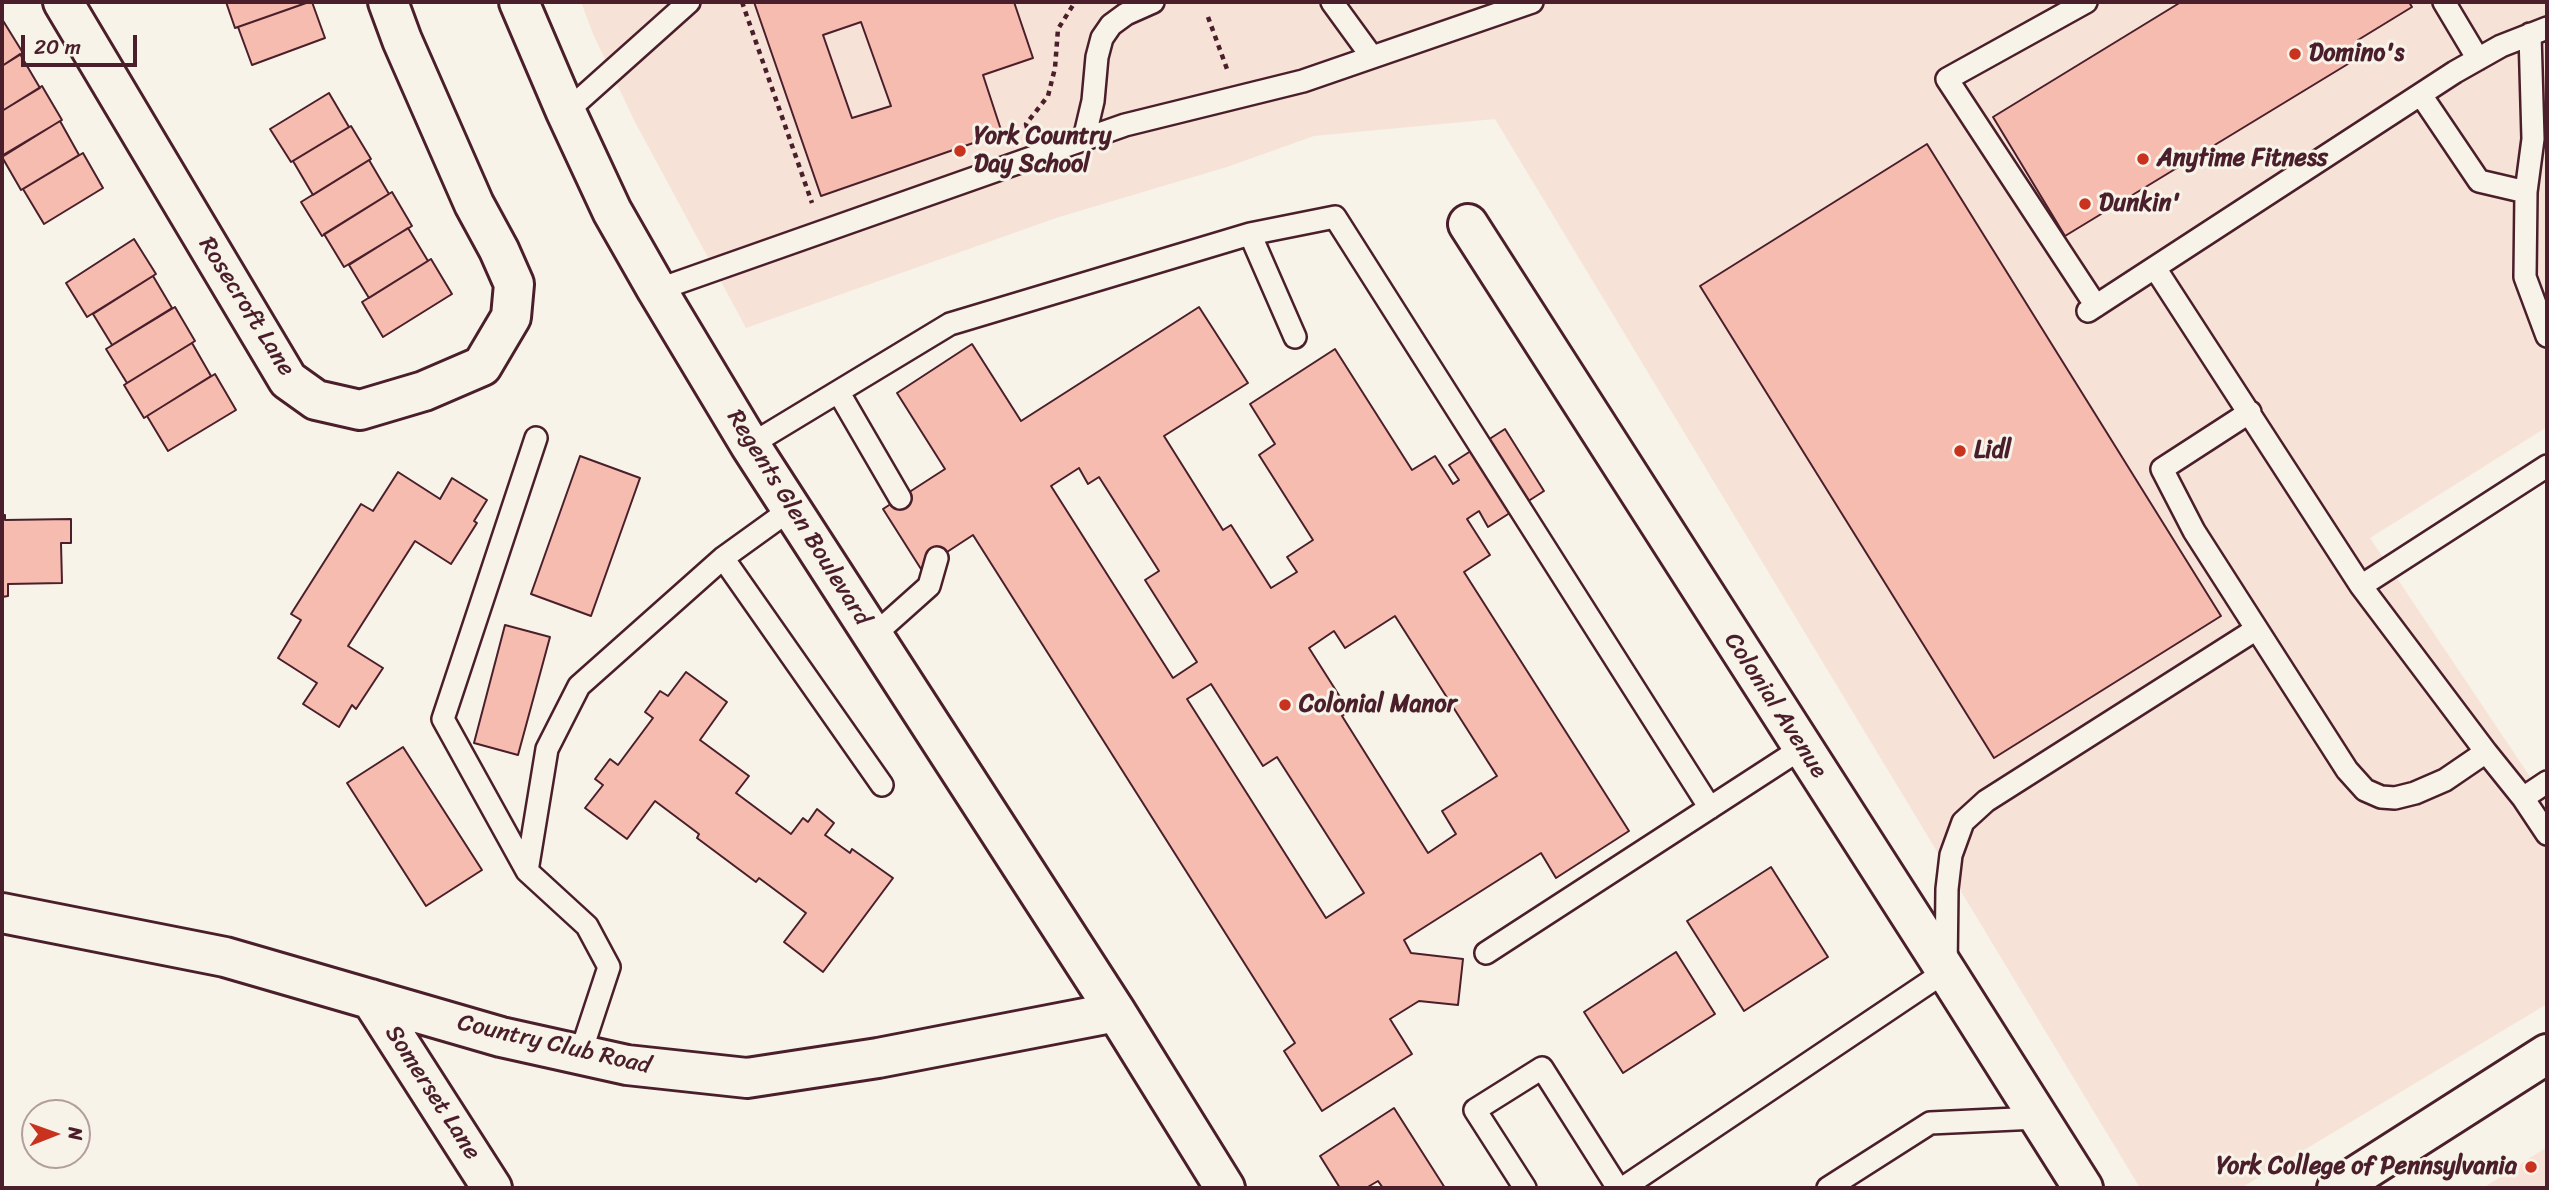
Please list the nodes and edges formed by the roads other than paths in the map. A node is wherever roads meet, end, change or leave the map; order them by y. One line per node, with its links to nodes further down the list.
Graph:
1 (63, 2): 2 (street, Rosecroft Lane)
2 (388, 2)
3 (519, 2): 14 (street, Regents Glen Boulevard)
4 (690, 2): 14 (lane)
5 (1153, 2): 15 (lane)
6 (1332, 2): 11 (lane)
7 (1532, 2): 11 (lane)
8 (2086, 2): 19 (lane)
9 (2444, 2): 12 (lane)
10 (2539, 31): 12 (lane); 16 (lane)
11 (1372, 57): 15 (lane)
12 (2478, 59): 13 (lane)
13 (2421, 95): 16 (lane); 19 (lane)
14 (566, 112): 20 (street, Regents Glen Boulevard)
15 (1084, 139): 20 (lane)
16 (2526, 192): 22 (lane)
17 (1468, 224): 35 (street, Colonial Avenue)
18 (1250, 234): 21 (lane); 23 (lane); 40 (lane)
19 (2155, 268): 24 (lane)
20 (657, 290): 26 (street, Regents Glen Boulevard)
21 (1295, 337)
22 (2547, 337)
23 (839, 393): 26 (lane); 28 (lane)
24 (2249, 412): 32 (lane); 33 (lane)
25 (536, 438): 42 (lane)
26 (750, 445): 29 (street, Regents Glen Boulevard)
27 (2547, 466): 32 (lane)
28 (900, 498)
29 (791, 509): 30 (lane); 34 (street, Regents Glen Boulevard)
30 (723, 558): 38 (lane); 42 (lane)
31 (937, 558): 34 (lane)
32 (2361, 586): 36 (lane)
33 (2255, 630): 36 (lane); 45 (lane)
34 (873, 636): 47 (street, Regents Glen Boulevard)
35 (1802, 748): 40 (lane); 45 (street, Colonial Avenue)
36 (2486, 752): 39 (lane)
37 (2547, 782): 39 (lane)
38 (882, 785)
39 (2524, 798): 41 (lane)
40 (1710, 808): 44 (lane)
41 (2547, 834)
42 (527, 872): 49 (lane)
43 (2, 913): 46 (street, Country Club Road)
44 (1486, 953)
45 (1946, 971): 50 (street, Colonial Avenue); 54 (lane)
46 (371, 999): 49 (street, Country Club Road); 51 (street, Somerset Lane)
47 (1116, 1012): 49 (street, Country Club Road); 52 (street)
48 (2547, 1054): 57 (street)
49 (580, 1055)
50 (2037, 1118): 55 (lane); 56 (street, Colonial Avenue)
51 (492, 1188)
52 (1225, 1188)
53 (1525, 1188): 54 (lane)
54 (1621, 1188)
55 (1828, 1188)
56 (2083, 1188)
57 (2337, 1188)

